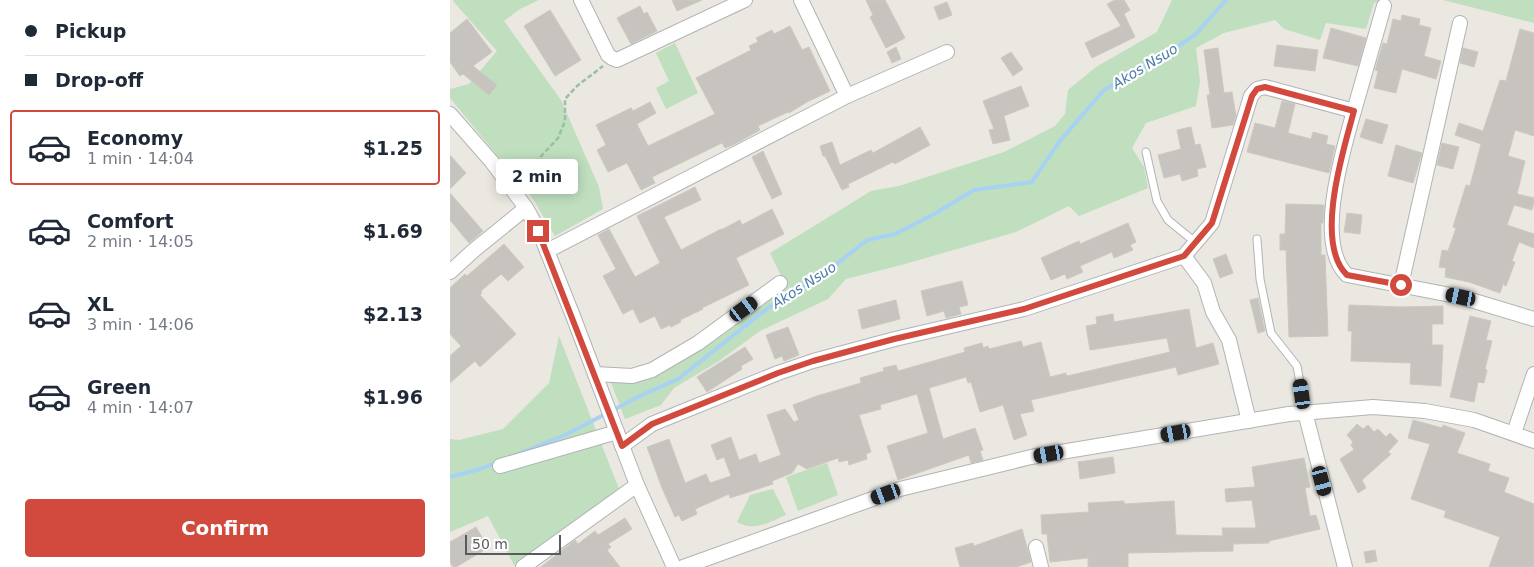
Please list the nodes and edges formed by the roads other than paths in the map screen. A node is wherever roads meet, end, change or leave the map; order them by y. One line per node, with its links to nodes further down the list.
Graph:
1 (581, 0): 2 (street)
2 (746, 0)
3 (801, 0): 7 (street)
4 (1384, 6): 8 (street)
5 (1460, 24): 18 (street)
6 (947, 52): 7 (street)
7 (847, 96): 14 (street)
8 (1354, 111): 13 (street); 18 (street)
9 (450, 114): 11 (street)
10 (1146, 152): 13 (lane)
11 (526, 208): 14 (street); 16 (street)
12 (1257, 239): 22 (lane)
13 (1195, 242): 15 (street)
14 (547, 251): 20 (street)
15 (1184, 256): 23 (street); 27 (street)
16 (450, 272)
17 (780, 283): 20 (street)
18 (1401, 285): 19 (street)
19 (1534, 319)
20 (595, 374): 24 (street)
21 (1534, 374): 25 (street)
22 (1304, 412): 23 (street); 25 (street); 35 (street)
23 (1249, 421): 33 (street)
24 (616, 428): 27 (street); 28 (street)
25 (1514, 433): 26 (street)
26 (1534, 441)
27 (622, 446): 29 (street)
28 (500, 466)
29 (637, 485): 31 (street); 32 (street)
30 (1036, 547): 34 (street)
31 (523, 567)
32 (674, 567)
33 (682, 567)
34 (1041, 567)
35 (1345, 567)

